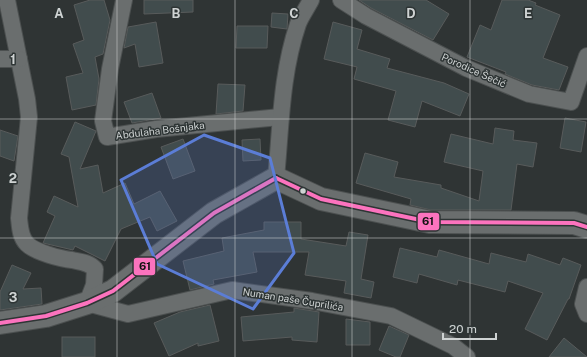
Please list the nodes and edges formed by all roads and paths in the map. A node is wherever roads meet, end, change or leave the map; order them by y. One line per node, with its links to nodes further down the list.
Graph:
1 (7, 0): 7 (street)
2 (124, 0): 8 (street, Abdulaha Bošnjaka)
3 (311, 0): 8 (street)
4 (341, 0): 5 (street, Porodice Šečić)
5 (587, 56)
6 (0, 59): 7 (street)
7 (19, 59): 12 (street)
8 (280, 117): 9 (street)
9 (276, 178): 10 (street); 12 (street)
10 (587, 226)
11 (587, 288): 13 (street)
12 (87, 303): 14 (street); 15 (street, Numan paše Čuprilića)
13 (587, 314)
14 (0, 323)
15 (467, 357)

